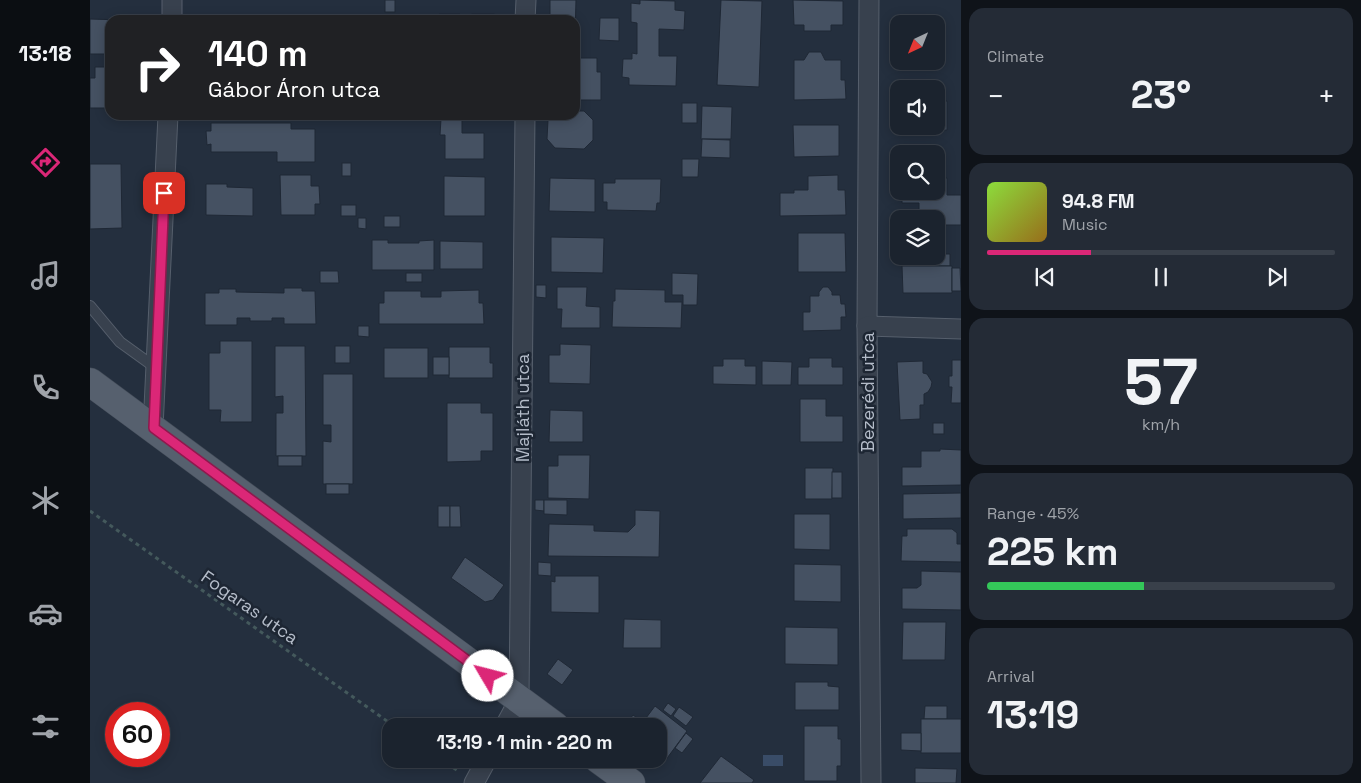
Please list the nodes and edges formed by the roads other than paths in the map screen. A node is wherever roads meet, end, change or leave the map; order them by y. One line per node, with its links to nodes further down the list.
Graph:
1 (172, 0): 4 (street)
2 (526, 0): 5 (street)
3 (868, 0): 9 (street, Bezerédi utca)
4 (172, 15)
5 (525, 15)
6 (168, 120): 11 (street)
7 (524, 120): 14 (street, Majláth utca)
8 (90, 306): 11 (lane)
9 (867, 326): 10 (street); 21 (street, Bezerédi utca)
10 (961, 329)
11 (156, 368): 13 (street)
12 (90, 382): 13 (main road)
13 (154, 428): 14 (main road)
14 (520, 700): 15 (street); 16 (main road)
15 (510, 718)
16 (544, 718)
17 (482, 768): 19 (street)
18 (610, 768): 20 (main road)
19 (474, 783)
20 (631, 783)
21 (871, 783)

